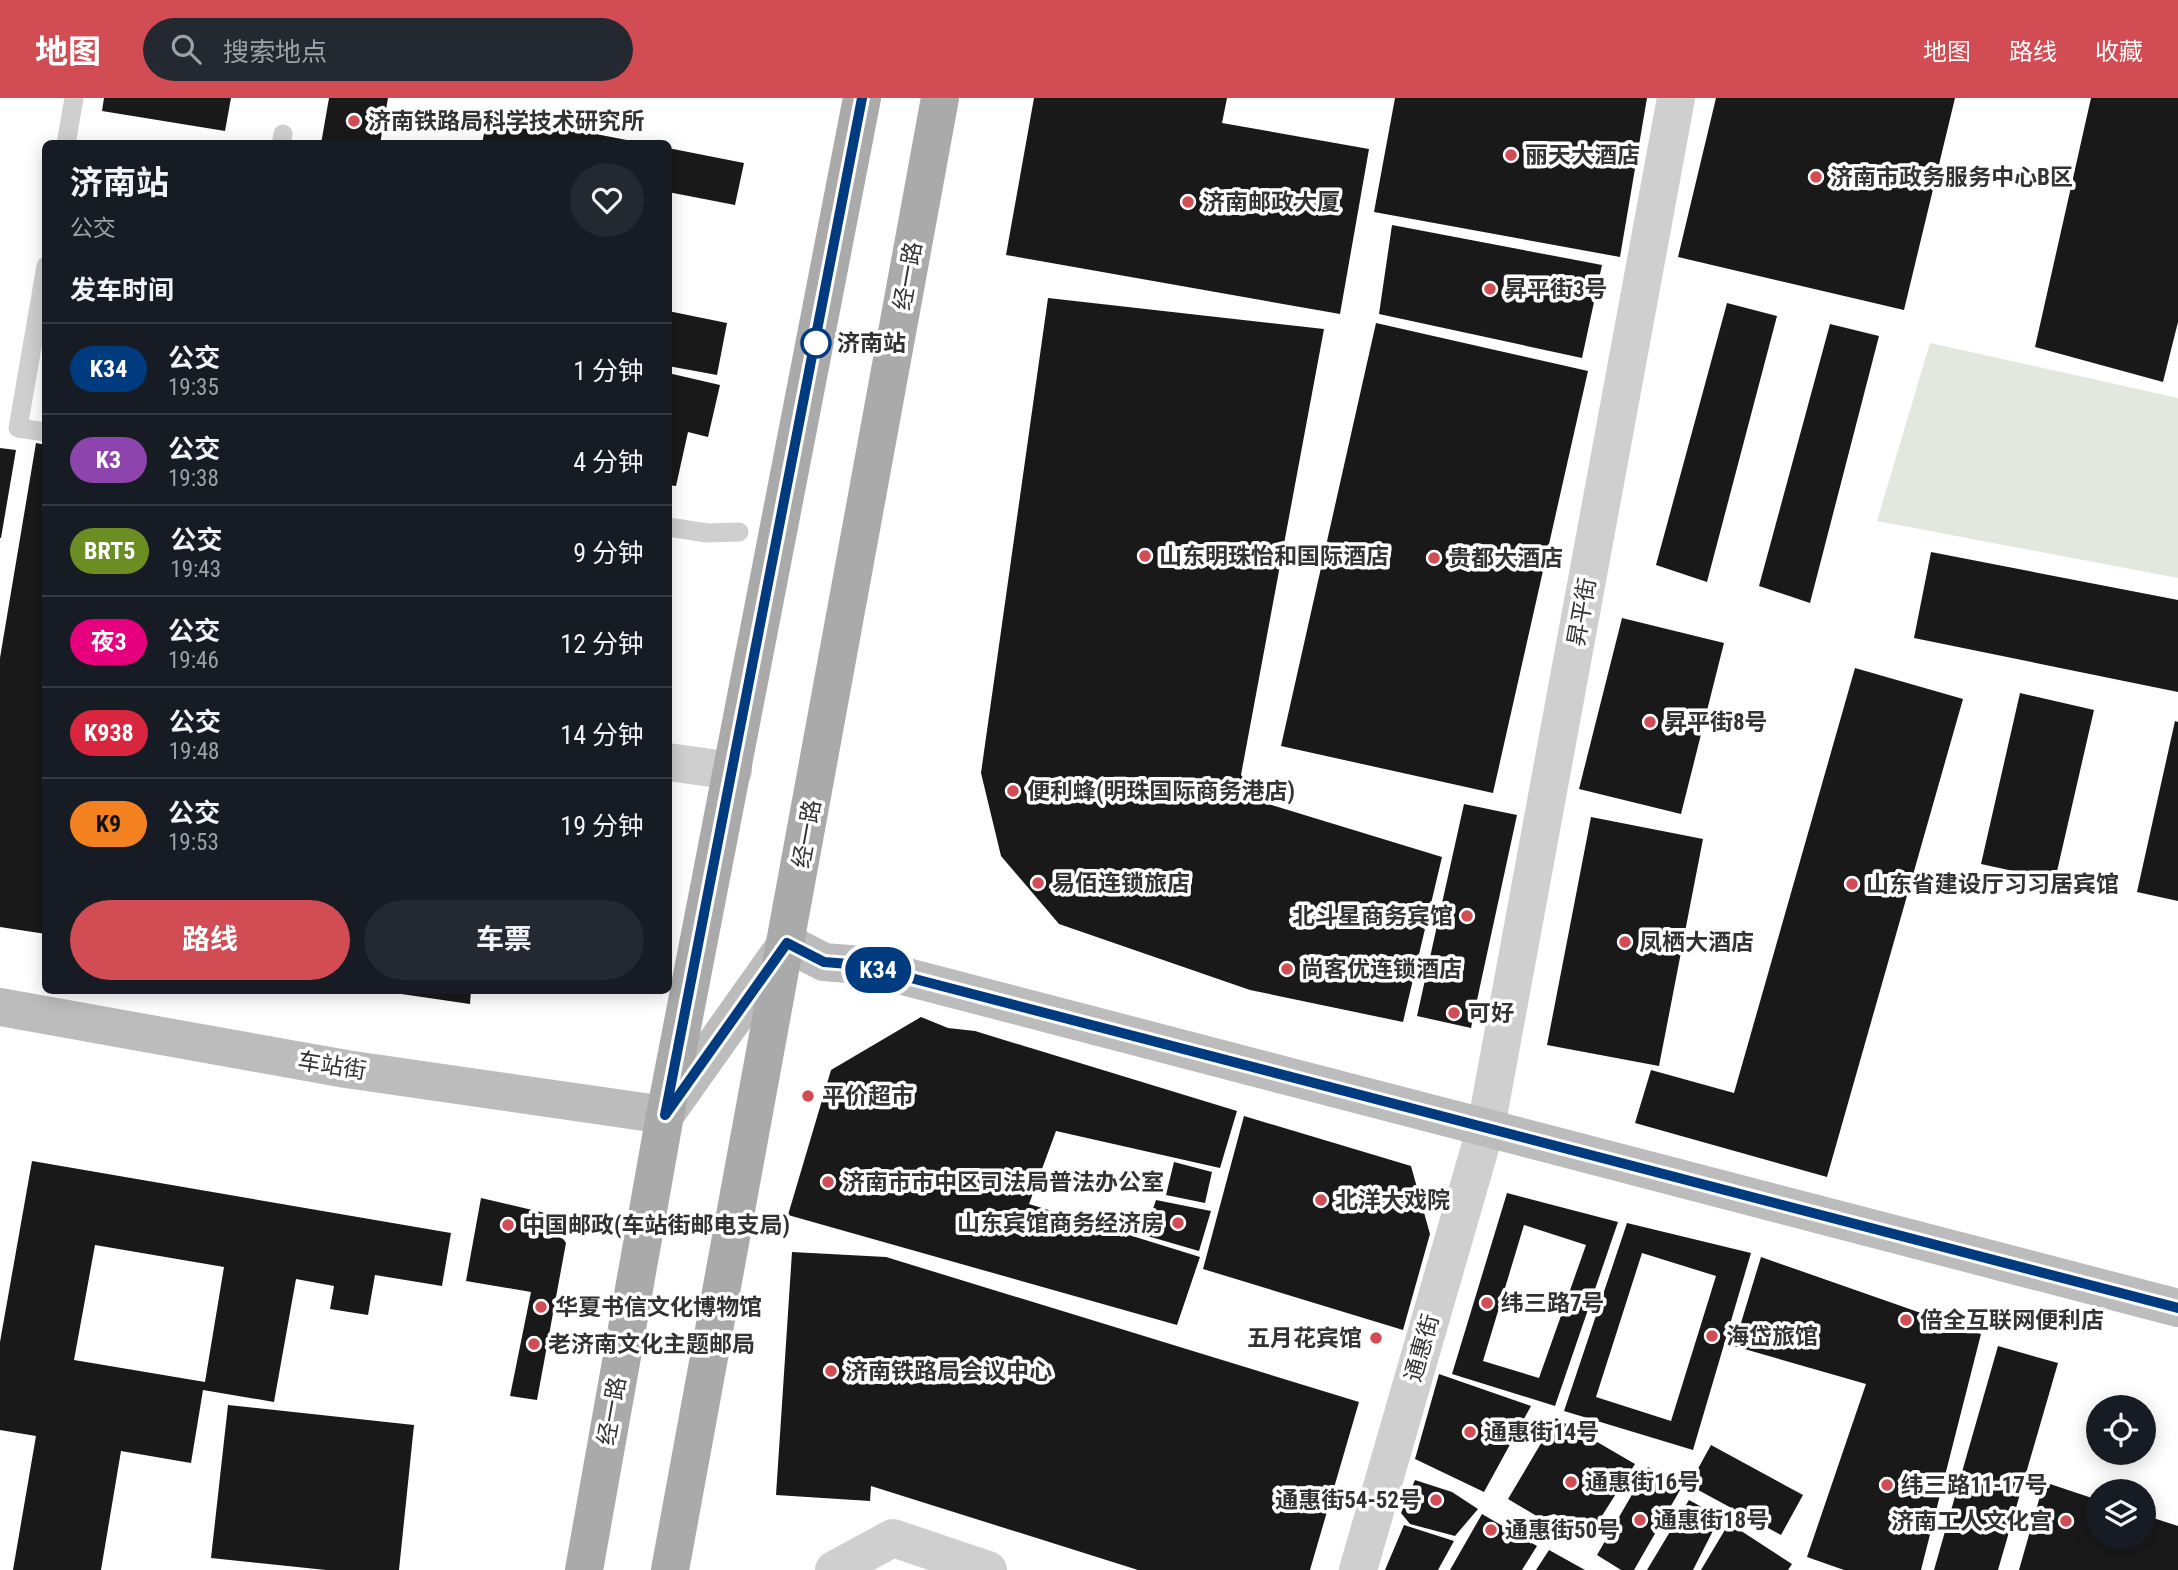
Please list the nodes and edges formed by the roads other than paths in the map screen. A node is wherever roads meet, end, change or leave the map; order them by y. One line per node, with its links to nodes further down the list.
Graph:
1 (74, 98): 5 (lane)
2 (862, 98): 11 (main road, 经一路)
3 (940, 98): 12 (main road, 经一路)
4 (1676, 98): 15 (street, 昇平街)
5 (67, 140)
6 (42, 289): 7 (lane)
7 (42, 431)
8 (672, 528): 9 (lane)
9 (739, 532)
10 (672, 763): 11 (street)
11 (733, 771): 14 (main road, 经一路)
12 (787, 943): 14 (street); 15 (street); 18 (main road, 经一路)
13 (0, 1007): 14 (street, 车站街)
14 (665, 1115): 17 (main road, 经一路)
15 (1486, 1127): 16 (street); 21 (street, 通惠街)
16 (2178, 1308)
17 (584, 1570)
18 (670, 1570)
19 (834, 1570): 20 (street)
20 (988, 1570)
21 (1358, 1570)

